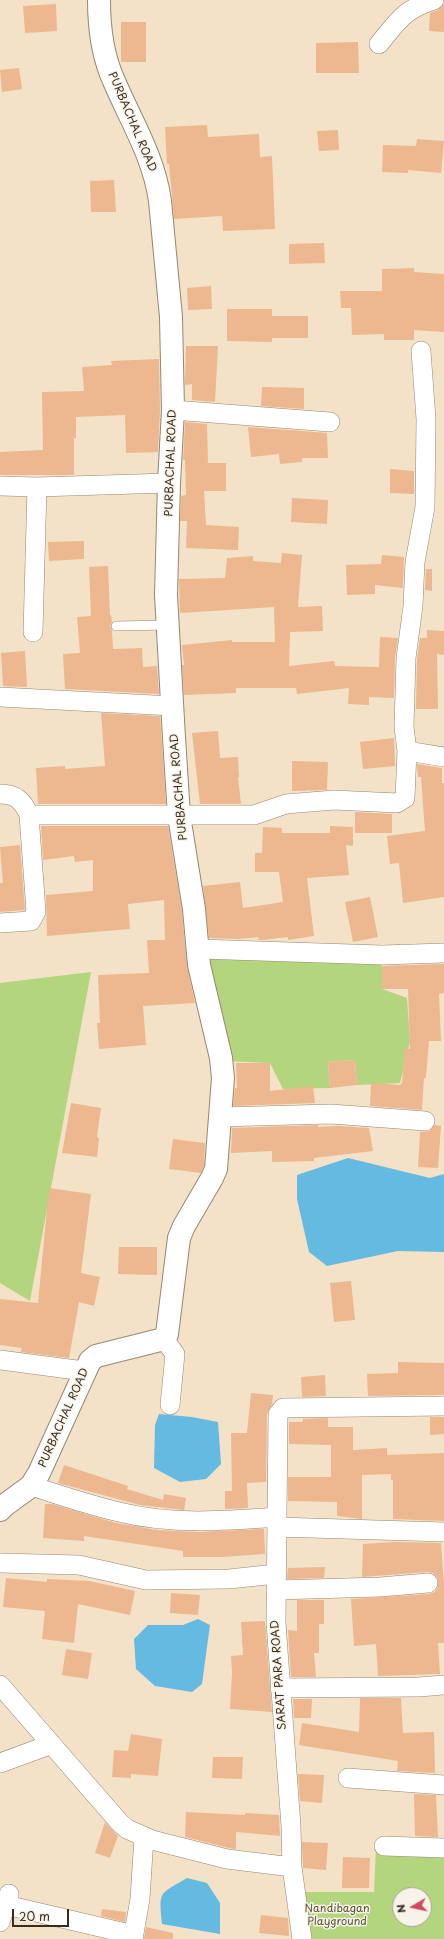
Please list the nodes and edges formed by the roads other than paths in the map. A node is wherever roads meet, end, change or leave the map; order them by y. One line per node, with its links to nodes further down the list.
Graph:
1 (99, 0): 5 (street, PURBACHAL ROAD)
2 (434, 0): 3 (street)
3 (379, 44)
4 (420, 351): 15 (street)
5 (173, 410): 6 (street); 7 (street, PURBACHAL ROAD)
6 (330, 422)
7 (168, 483): 9 (street); 10 (street, PURBACHAL ROAD)
8 (0, 486): 9 (street)
9 (37, 486): 12 (street)
10 (167, 625): 11 (lane); 14 (street, PURBACHAL ROAD)
11 (116, 626)
12 (33, 632)
13 (0, 697): 14 (street)
14 (173, 706): 19 (street, PURBACHAL ROAD)
15 (407, 751): 16 (street); 19 (street)
16 (444, 757)
17 (0, 794): 18 (street)
18 (29, 815): 19 (street); 20 (street)
19 (179, 816): 21 (street, PURBACHAL ROAD)
20 (0, 923)
21 (198, 949): 22 (street); 23 (street, PURBACHAL ROAD)
22 (444, 953)
23 (220, 1118): 24 (street); 25 (street, PURBACHAL ROAD)
24 (425, 1121)
25 (164, 1339): 27 (street, PURBACHAL ROAD); 28 (street)
26 (0, 1360): 27 (street)
27 (84, 1371): 30 (street, PURBACHAL ROAD)
28 (170, 1405)
29 (444, 1406): 32 (street, SARAT PARA ROAD)
30 (31, 1486): 31 (street, PURBACHAL ROAD); 32 (street)
31 (2, 1507)
32 (277, 1522): 33 (street); 35 (street, SARAT PARA ROAD)
33 (444, 1532)
34 (0, 1563): 35 (street)
35 (276, 1582): 36 (street); 39 (street, SARAT PARA ROAD)
36 (428, 1583)
37 (0, 1685): 40 (street)
38 (444, 1685): 39 (street)
39 (280, 1688): 47 (street, SARAT PARA ROAD)
40 (52, 1744): 41 (street); 44 (street)
41 (0, 1763)
42 (348, 1778): 43 (street)
43 (444, 1785)
44 (144, 1837): 47 (street); 49 (street)
45 (384, 1846): 46 (street)
46 (444, 1848)
47 (292, 1867): 50 (street, SARAT PARA ROAD)
48 (5, 1907): 49 (street)
49 (133, 1937)
50 (302, 1939)

